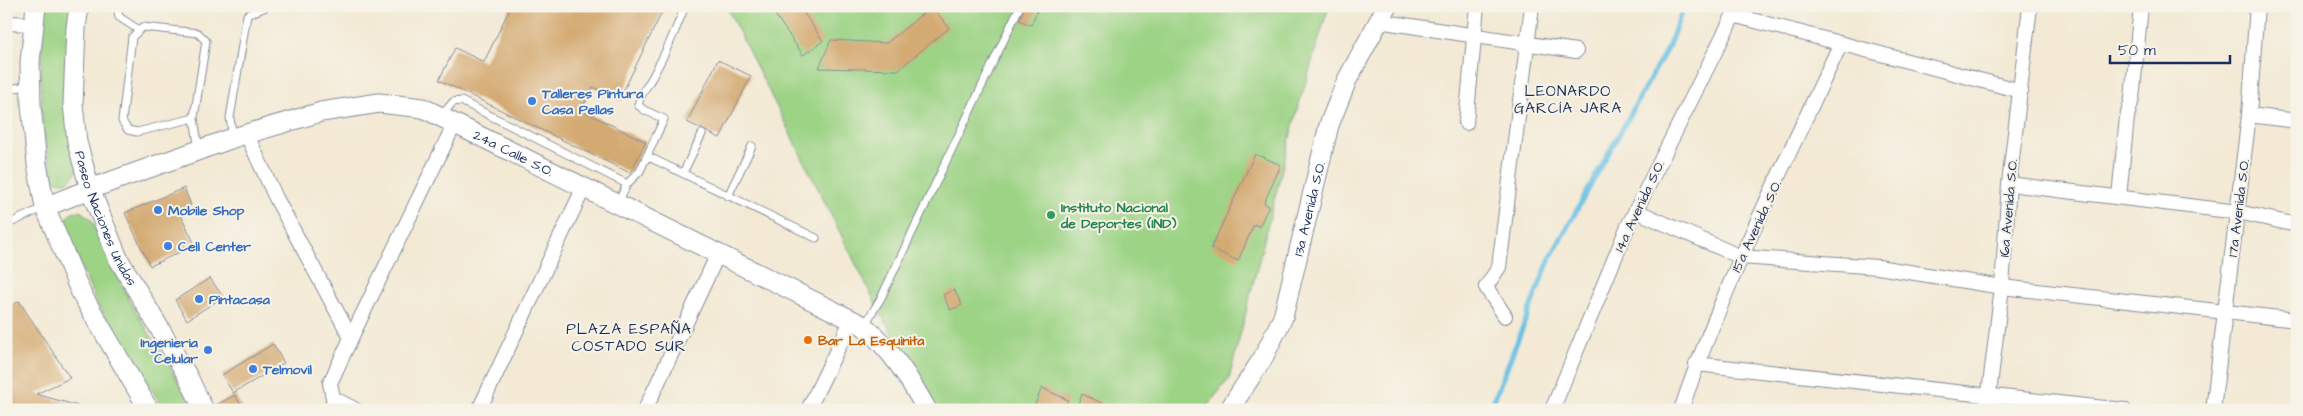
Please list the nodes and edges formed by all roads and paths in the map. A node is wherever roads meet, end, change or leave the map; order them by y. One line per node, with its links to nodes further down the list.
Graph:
1 (79, 6): 37 (street, Paseo Naciones Unidas)
2 (117, 6): 15 (lane)
3 (268, 6): 29 (lane)
4 (685, 6): 32 (lane)
5 (1020, 6): 53 (lane)
6 (1477, 6): 16 (street)
7 (1532, 6): 17 (street)
8 (2030, 6): 22 (street, 16a Avenida S.O.)
9 (2141, 6): 39 (street)
10 (2257, 6): 23 (street, 17a Avenida S.O.)
11 (1735, 11): 18 (street); 42 (street, 14a Avenida S.O.)
12 (1382, 13): 16 (street); 66 (street, 13a Avenida S.O.)
13 (34, 15): 14 (street); 20 (street)
14 (6, 23)
15 (139, 30): 24 (lane); 24 (lane)
16 (1474, 35): 17 (street); 27 (street)
17 (1527, 44): 19 (street); 51 (street)
18 (1840, 45): 22 (street); 48 (street, 15a Avenida S.O.)
19 (1576, 51)
20 (30, 85): 21 (lane); 41 (street)
21 (6, 90)
22 (2021, 91): 35 (street, 16a Avenida S.O.)
23 (2249, 116): 26 (street); 43 (street, 17a Avenida S.O.)
24 (194, 118): 31 (lane)
25 (448, 120): 29 (street, 24a Calle S.O.); 34 (lane); 36 (street, 24a Calle S.O.); 54 (street)
26 (2297, 121)
27 (1466, 123)
28 (702, 134): 33 (lane)
29 (240, 136): 31 (street, 24a Calle S.O.); 54 (street)
30 (752, 146): 38 (lane)
31 (199, 150): 37 (street, 24a Calle S.O.)
32 (648, 156): 33 (lane); 34 (lane)
33 (683, 173): 38 (lane)
34 (627, 184): 40 (lane)
35 (2009, 184): 39 (street); 49 (street, 16a Avenida S.O.)
36 (584, 187): 40 (street, 24a Calle S.O.); 62 (street)
37 (90, 189): 41 (street, 24a Calle S.O.); 59 (street, Paseo Naciones Unidas)
38 (728, 196): 46 (lane)
39 (2119, 197): 43 (street)
40 (617, 204): 47 (street, 24a Calle S.O.)
41 (46, 207): 44 (lane); 58 (street)
42 (1636, 211): 48 (street); 67 (street, 14a Avenida S.O.)
43 (2238, 212): 45 (street); 50 (street, 17a Avenida S.O.)
44 (6, 225)
45 (2297, 225)
46 (816, 238)
47 (718, 254): 53 (street, 24a Calle S.O.); 63 (street)
48 (1741, 257): 49 (street); 55 (street, 15a Avenida S.O.)
49 (2002, 287): 50 (street); 56 (street, 16a Avenida S.O.)
50 (2225, 313): 52 (street); 71 (street, 17a Avenida S.O.)
51 (1505, 316)
52 (2297, 320)
53 (857, 323): 64 (street); 65 (street, 24a Calle S.O.)
54 (351, 338): 57 (street)
55 (1696, 364): 56 (street); 68 (street, 15a Avenida S.O.)
56 (1988, 395): 69 (street, 16a Avenida S.O.); 70 (street)
57 (333, 398): 60 (lane); 61 (street)
58 (149, 410)
59 (204, 410)
60 (324, 410)
61 (356, 410)
62 (479, 410)
63 (645, 410)
64 (808, 410)
65 (927, 410)
66 (1229, 410)
67 (1552, 410)
68 (1681, 410)
69 (1987, 410)
70 (2124, 410)
71 (2213, 410)

